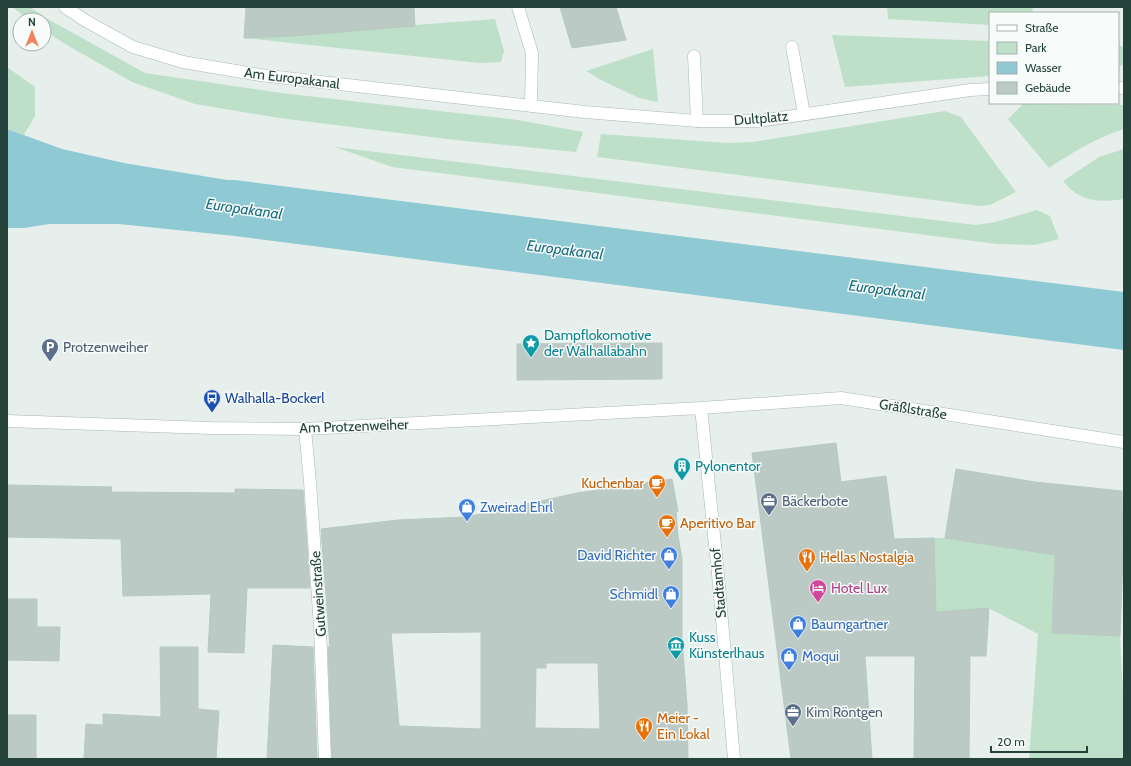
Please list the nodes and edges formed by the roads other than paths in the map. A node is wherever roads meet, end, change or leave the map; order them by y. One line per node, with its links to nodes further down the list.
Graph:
1 (65, 7): 6 (street, Am Europakanal)
2 (518, 7): 6 (street)
3 (792, 47): 7 (street)
4 (694, 56): 8 (street)
5 (989, 89): 7 (street, Dultplatz)
6 (531, 106): 8 (street, Dultplatz)
7 (804, 114): 8 (street, Dultplatz)
8 (697, 121)
9 (701, 408): 11 (street, Am Protzenweiher); 12 (street, Gräßlstraße); 14 (street, Stadtamhof)
10 (7, 421): 11 (street, Am Protzenweiher)
11 (306, 429): 13 (street, Gutweinstraße)
12 (1124, 442)
13 (325, 759)
14 (734, 759)

